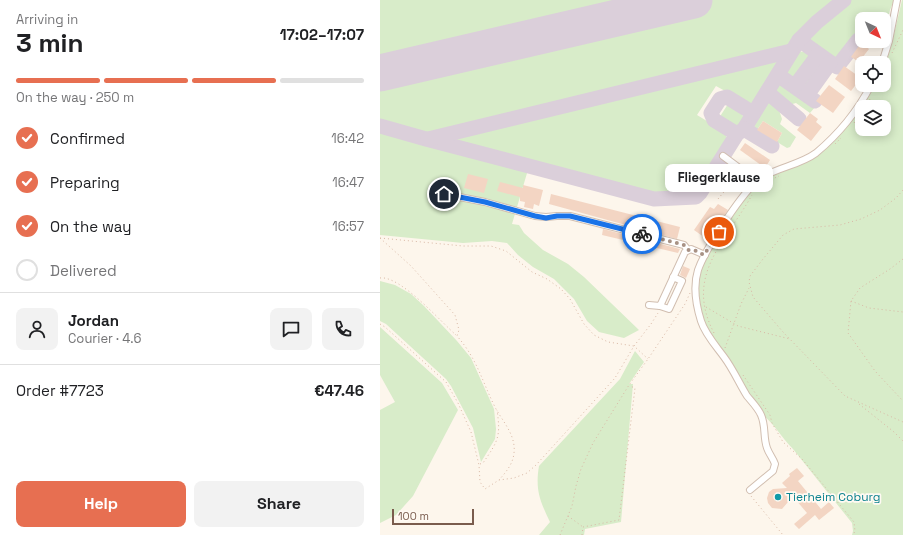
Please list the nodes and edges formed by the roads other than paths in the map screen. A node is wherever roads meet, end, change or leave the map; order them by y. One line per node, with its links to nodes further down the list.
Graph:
1 (897, 0): 2 (street)
2 (885, 56)
3 (867, 92): 5 (street)
4 (723, 156): 5 (street)
5 (761, 181): 8 (street)
6 (444, 194): 7 (street)
7 (688, 250): 8 (street); 9 (street)
8 (704, 255): 12 (street)
9 (673, 277): 11 (street); 11 (street)
10 (650, 304): 11 (street)
11 (660, 306)
12 (750, 490)

